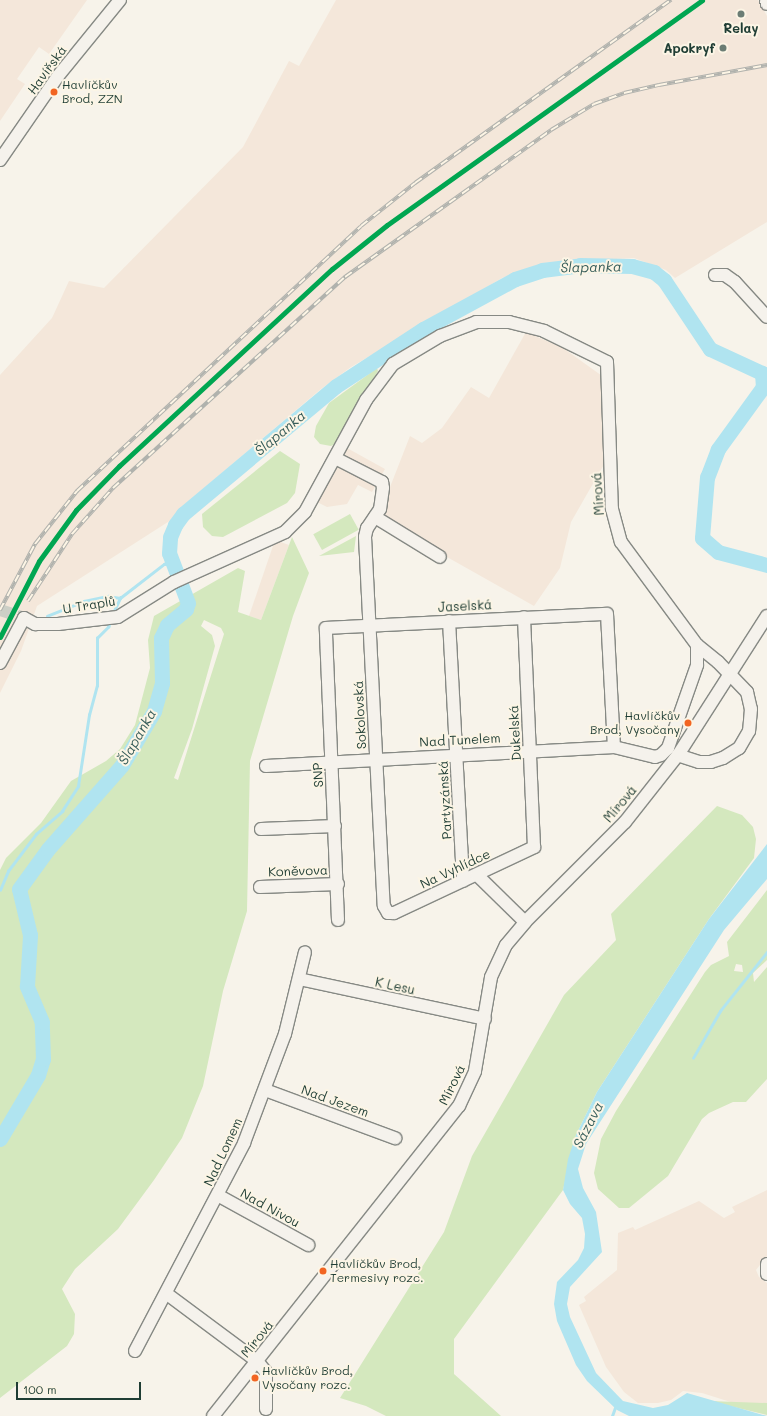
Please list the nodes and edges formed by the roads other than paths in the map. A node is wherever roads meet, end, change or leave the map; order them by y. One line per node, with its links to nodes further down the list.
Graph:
1 (120, 0): 4 (street, Havířská)
2 (766, 0): 3 (street)
3 (767, 4)
4 (0, 160)
5 (715, 275): 6 (street)
6 (767, 316)
7 (607, 362): 8 (street, U Traplů); 16 (street, Mírová)
8 (335, 458): 9 (street, Sokolovská); 17 (street, U Traplů)
9 (376, 517): 10 (street); 14 (street, Sokolovská)
10 (440, 557)
11 (767, 616): 18 (street, Mírová)
12 (524, 617): 13 (street, Jaselská); 19 (street, Jaselská); 20 (street, Dukelská)
13 (449, 621): 14 (street, Jaselská); 21 (street, Partyzánská)
14 (369, 625): 15 (street, Jaselská); 23 (street, Sokolovská)
15 (326, 628): 24 (street, SNP)
16 (697, 645): 18 (street, Mírová); 19 (street, Nad Tunelem)
17 (0, 663)
18 (731, 674): 22 (street, Mírová); 22 (street, Mírová)
19 (614, 747): 20 (street, Nad Tunelem)
20 (530, 751): 21 (street, Nad Tunelem); 28 (street, Dukelská)
21 (457, 754): 23 (street, Nad Tunelem); 30 (street, Partyzánská)
22 (678, 755): 35 (street, Mírová)
23 (377, 758): 24 (street, Nad Tunelem); 33 (street, Sokolovská)
24 (331, 762): 25 (street, Nad Tunelem); 26 (street, SNP)
25 (266, 766)
26 (335, 826): 27 (street); 31 (street, SNP)
27 (261, 829)
28 (534, 847): 29 (street, Na Vyhlídce)
29 (477, 875): 30 (street, Na Vyhlídce); 35 (street)
30 (463, 881): 33 (street, Na Vyhlídce)
31 (338, 884): 32 (street, Koněvova); 34 (street, SNP)
32 (260, 887)
33 (388, 912)
34 (338, 920)
35 (525, 922): 38 (street, Mírová)
36 (305, 952): 37 (street, Nad Lomem)
37 (299, 980): 38 (street, K Lesu); 39 (street, Nad Lomem)
38 (485, 1019): 47 (street, Mírová)
39 (265, 1090): 40 (street, Nad Jezem); 41 (street, Nad Lomem)
40 (395, 1138)
41 (219, 1196): 42 (street, Nad Nivou); 45 (street, Nad Lomem)
42 (308, 1245)
43 (767, 1264): 44 (street)
44 (767, 1274)
45 (167, 1294): 46 (street, Nad Lomem); 47 (street)
46 (135, 1351)
47 (258, 1361): 48 (street); 49 (street, Mírová)
48 (266, 1409)
49 (214, 1416)

